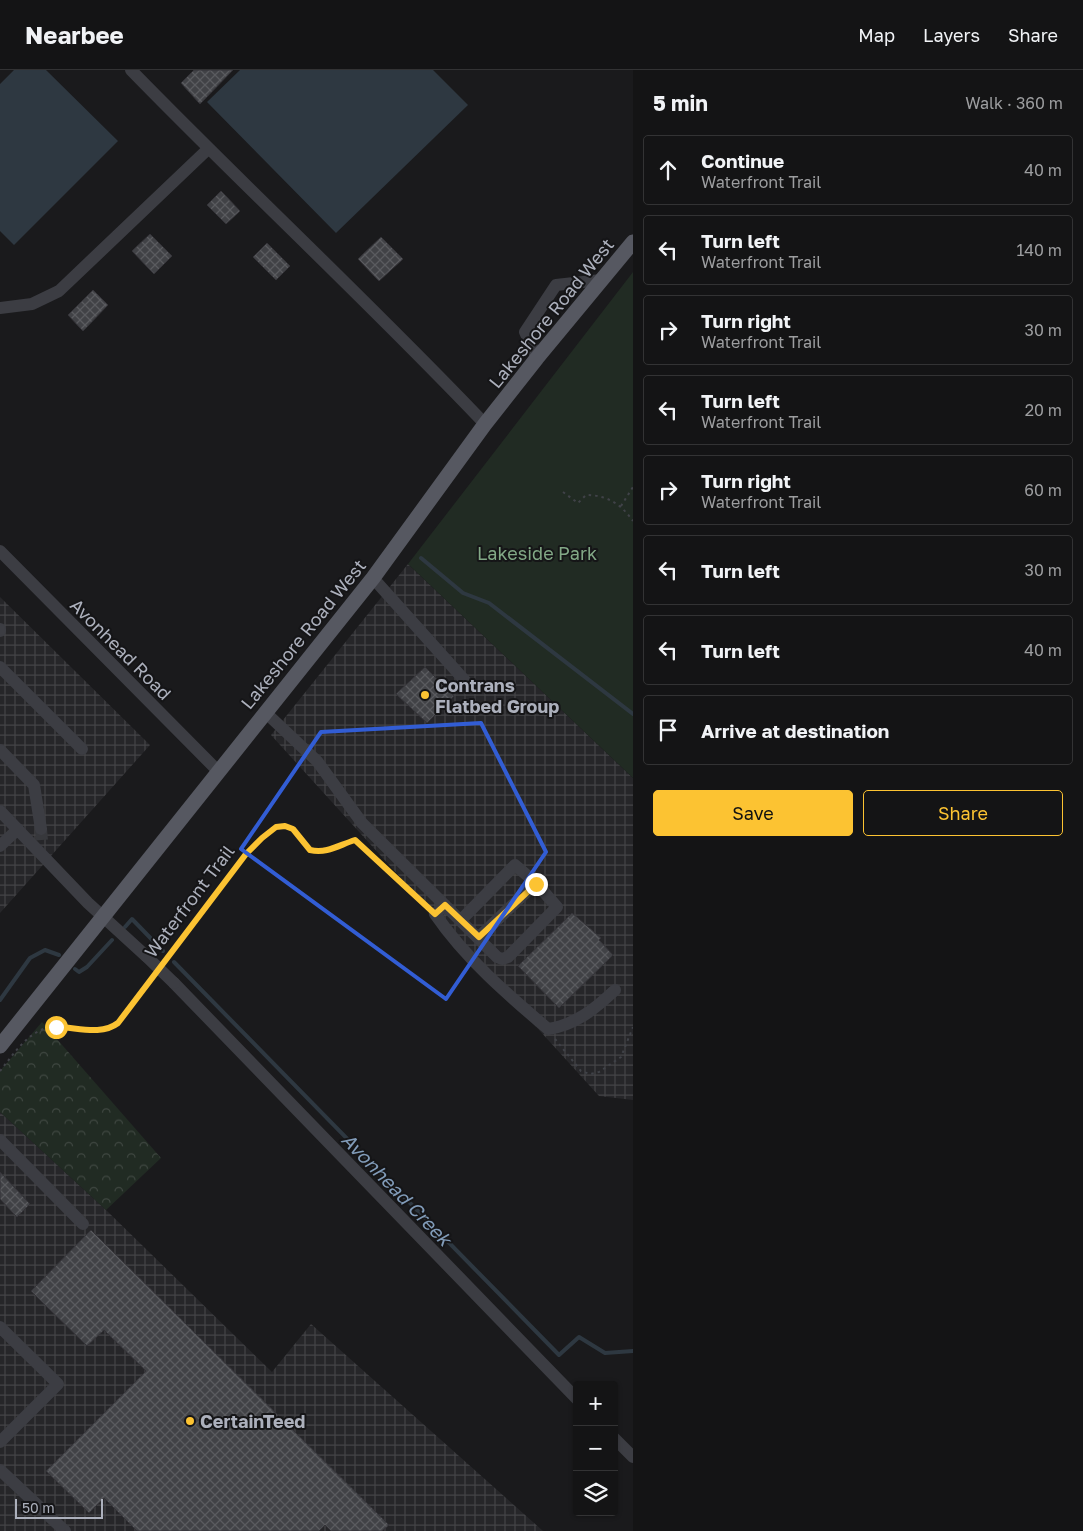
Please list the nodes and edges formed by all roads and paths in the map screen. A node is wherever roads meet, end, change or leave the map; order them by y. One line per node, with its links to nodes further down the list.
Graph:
1 (132, 70): 2 (street)
2 (208, 149): 5 (street); 7 (street)
3 (633, 242): 4 (main road, Lakeshore Road West)
4 (601, 280): 6 (main road, Lakeshore Road West); 6 (street)
5 (0, 308)
6 (537, 358): 7 (main road, Lakeshore Road West)
7 (485, 424): 13 (main road, Lakeshore Road West)
8 (633, 487): 10 (path)
9 (563, 492): 10 (path)
10 (621, 506): 11 (path)
11 (633, 521)
12 (0, 551): 19 (street, Avonhead Road)
13 (373, 578): 15 (street); 16 (main road, Lakeshore Road West)
14 (0, 667): 17 (street)
15 (467, 683)
16 (265, 712): 19 (main road, Lakeshore Road West); 25 (street)
17 (82, 749)
18 (0, 750): 23 (street)
19 (218, 771): 27 (main road, Lakeshore Road West)
20 (0, 811): 21 (street)
21 (18, 830): 22 (street); 23 (street)
22 (0, 846)
23 (45, 858): 27 (street)
24 (536, 884): 28 (street); 29 (street); 29 (street)
25 (445, 905): 26 (street); 28 (street)
26 (435, 914): 30 (path, Waterfront Trail); 34 (street)
27 (104, 915): 35 (main road, Lakeshore Road West); 40 (street, bridge)
28 (461, 920): 29 (street)
29 (479, 937)
30 (164, 964)
31 (158, 972): 36 (path, Waterfront Trail)
32 (615, 990): 34 (street)
33 (633, 1027): 34 (path)
34 (548, 1029)
35 (0, 1046)
36 (0, 1071)
37 (0, 1140): 38 (street)
38 (83, 1224)
39 (0, 1327): 41 (street)
40 (573, 1395)
41 (0, 1442)
42 (618, 1442): 43 (street)
43 (633, 1457)
44 (0, 1470): 45 (street)
45 (64, 1531)

